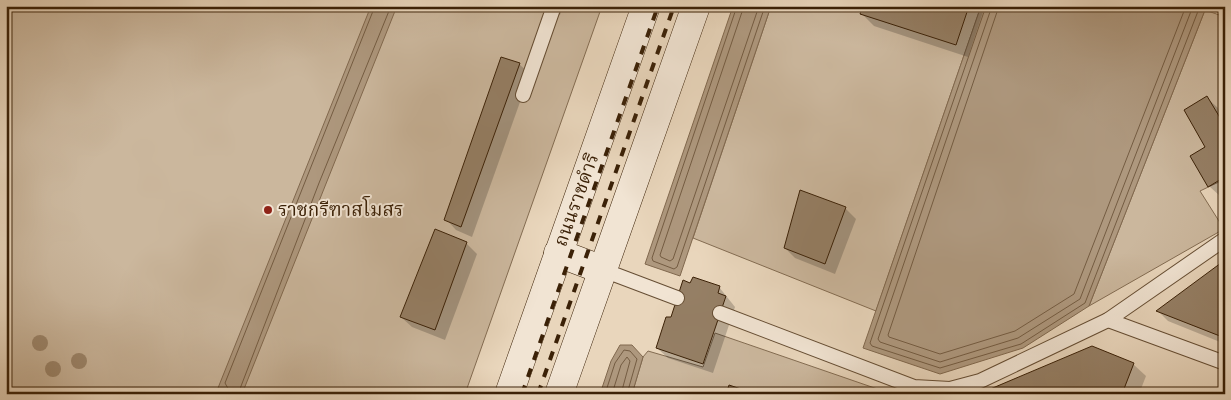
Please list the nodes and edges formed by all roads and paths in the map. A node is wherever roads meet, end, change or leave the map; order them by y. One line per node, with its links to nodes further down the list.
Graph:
1 (554, 6): 4 (lane)
2 (646, 6): 6 (main road, ถนนราชดำริ)
3 (696, 6): 7 (main road)
4 (523, 95)
5 (1225, 239): 10 (lane)
6 (558, 253): 7 (main road); 13 (main road, ถนนราชดำริ)
7 (603, 270): 8 (lane); 14 (main road)
8 (677, 298)
9 (720, 313): 12 (lane)
10 (1108, 320): 11 (lane); 12 (lane)
11 (1225, 363)
12 (921, 390)
13 (509, 394)
14 (559, 394)

